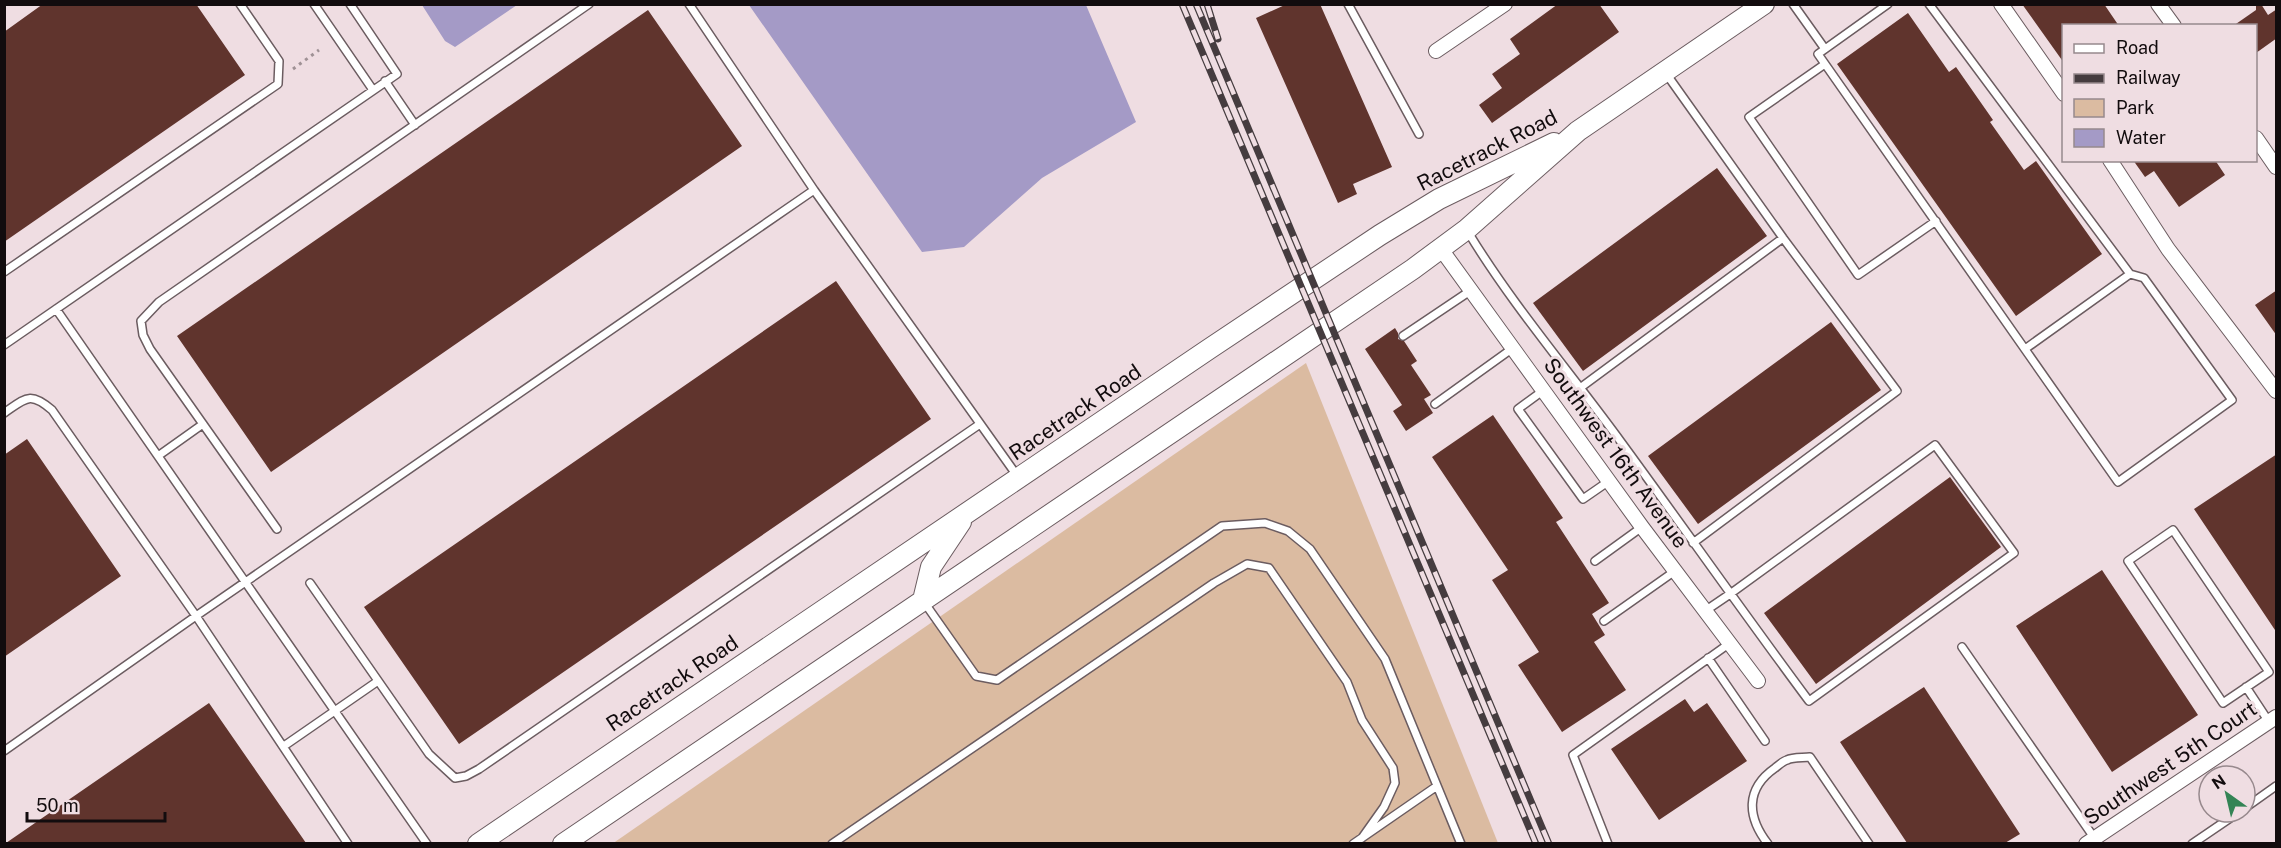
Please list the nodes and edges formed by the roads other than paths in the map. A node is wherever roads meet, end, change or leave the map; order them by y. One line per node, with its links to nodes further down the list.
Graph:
1 (240, 4): 33 (lane)
2 (314, 4): 20 (lane)
3 (350, 4): 19 (lane)
4 (589, 4): 22 (lane)
5 (689, 4): 28 (lane)
6 (1348, 4): 24 (lane)
7 (1505, 4): 16 (street)
8 (1764, 4): 18 (street)
9 (1793, 4): 15 (lane)
10 (1888, 4): 15 (lane)
11 (1929, 4): 34 (lane)
12 (2001, 4): 21 (street)
13 (2158, 4): 14 (street)
14 (2173, 24)
15 (1825, 49): 17 (lane)
16 (1436, 51)
17 (1825, 64): 29 (lane); 29 (lane)
18 (1665, 72): 23 (street); 31 (lane)
19 (385, 81): 20 (lane); 22 (lane)
20 (374, 90): 36 (lane)
21 (2062, 91)
22 (415, 125): 46 (lane)
23 (1578, 131): 30 (street, Racetrack Road); 49 (street, Racetrack Road)
24 (1419, 134)
25 (2257, 139): 27 (street)
26 (2111, 162): 43 (street)
27 (2277, 167)
28 (814, 190): 47 (lane); 58 (lane)
29 (1936, 221): 40 (lane)
30 (1467, 229): 32 (street, Racetrack Road); 41 (lane)
31 (1784, 238): 41 (lane); 54 (lane)
32 (1441, 249): 35 (street, Southwest 16th Avenue); 60 (street, Racetrack Road)
33 (4, 272)
34 (2130, 274): 40 (lane); 40 (lane)
35 (1470, 291): 37 (lane); 39 (street, Southwest 16th Avenue)
36 (56, 309): 38 (lane); 48 (lane)
37 (1403, 336)
38 (4, 345)
39 (1514, 348): 42 (street, Southwest 16th Avenue); 44 (lane)
40 (2025, 349)
41 (1580, 388): 54 (lane)
42 (1544, 390): 50 (street, Southwest 16th Avenue); 50 (lane)
43 (2277, 392)
44 (1435, 404)
45 (4, 412): 62 (lane)
46 (203, 424): 48 (lane); 53 (lane)
47 (980, 424): 49 (lane); 67 (lane)
48 (158, 456): 58 (lane)
49 (1019, 479): 51 (street, Racetrack Road)
50 (1609, 481): 52 (street, Southwest 16th Avenue)
51 (965, 515): 60 (street); 83 (street, Racetrack Road)
52 (1642, 527): 55 (lane); 56 (street, Southwest 16th Avenue)
53 (277, 529)
54 (1693, 543): 59 (lane)
55 (1595, 561)
56 (1675, 571): 61 (street, Southwest 16th Avenue); 63 (lane)
57 (310, 583): 67 (lane)
58 (246, 584): 62 (lane); 70 (lane)
59 (1730, 594): 59 (lane); 61 (lane)
60 (923, 600): 75 (lane); 84 (street, Racetrack Road)
61 (1705, 611): 64 (street, Southwest 16th Avenue)
62 (196, 616): 73 (lane); 74 (lane)
63 (1604, 621)
64 (1730, 643): 66 (lane); 68 (street, Southwest 16th Avenue)
65 (1962, 647): 80 (lane)
66 (1708, 658): 72 (lane); 88 (lane)
67 (378, 681): 70 (lane)
68 (1758, 681)
69 (2246, 687): 69 (lane); 71 (lane)
70 (334, 711): 73 (lane); 82 (lane)
71 (2273, 719): 80 (street, Southwest 5th Court)
72 (1765, 741)
73 (284, 746): 81 (lane)
74 (4, 751)
75 (1437, 786): 79 (lane); 87 (lane)
76 (2277, 786): 77 (lane)
77 (2257, 800)
78 (2221, 824): 91 (lane)
79 (1362, 838): 85 (lane); 86 (lane)
80 (2093, 842)
81 (348, 843)
82 (428, 843)
83 (478, 843)
84 (563, 843)
85 (832, 843)
86 (1353, 843)
87 (1461, 843)
88 (1608, 843)
89 (1768, 843): 90 (lane)
90 (1869, 843)
91 (2192, 843)

